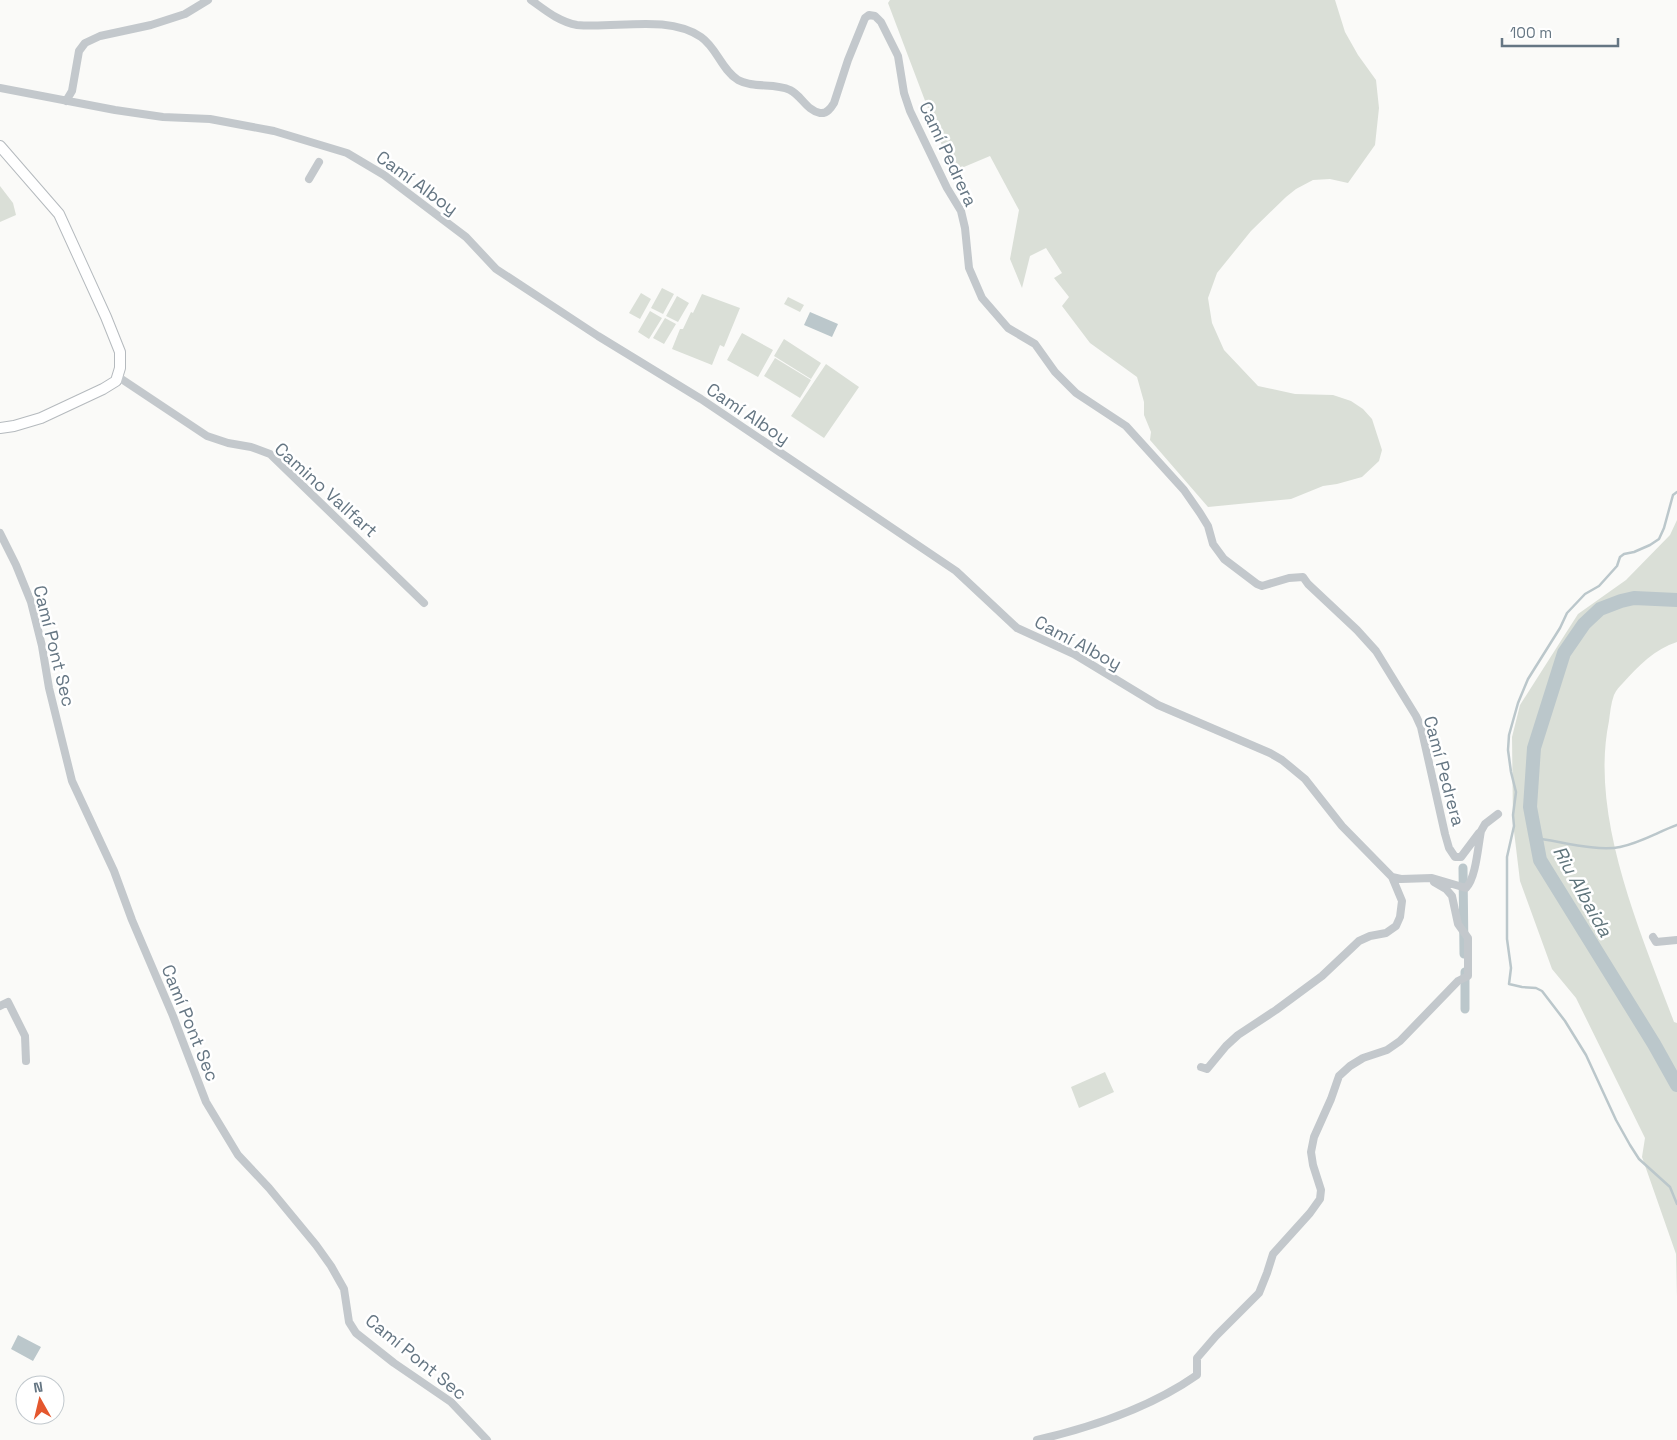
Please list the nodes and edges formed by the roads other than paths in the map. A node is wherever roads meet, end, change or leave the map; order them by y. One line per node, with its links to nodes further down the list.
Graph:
1 (208, 0): 4 (street)
2 (530, 0): 13 (street, Camí Pedrera)
3 (0, 88): 4 (street, Camí Alboy)
4 (66, 101): 14 (street, Camí Alboy)
5 (0, 146): 8 (main road)
6 (319, 162): 7 (street)
7 (309, 179)
8 (117, 376): 9 (main road); 11 (street, Camino Vallfart)
9 (0, 428)
10 (0, 533): 21 (street, Camí Pont Sec)
11 (424, 603)
12 (1498, 814): 13 (street)
13 (1481, 831): 15 (street)
14 (1392, 877): 15 (street); 20 (street)
15 (1423, 877): 22 (street)
16 (1653, 937): 17 (street)
17 (1677, 940)
18 (0, 1006): 19 (street)
19 (26, 1061)
20 (1201, 1067)
21 (488, 1440)
22 (1037, 1440)

